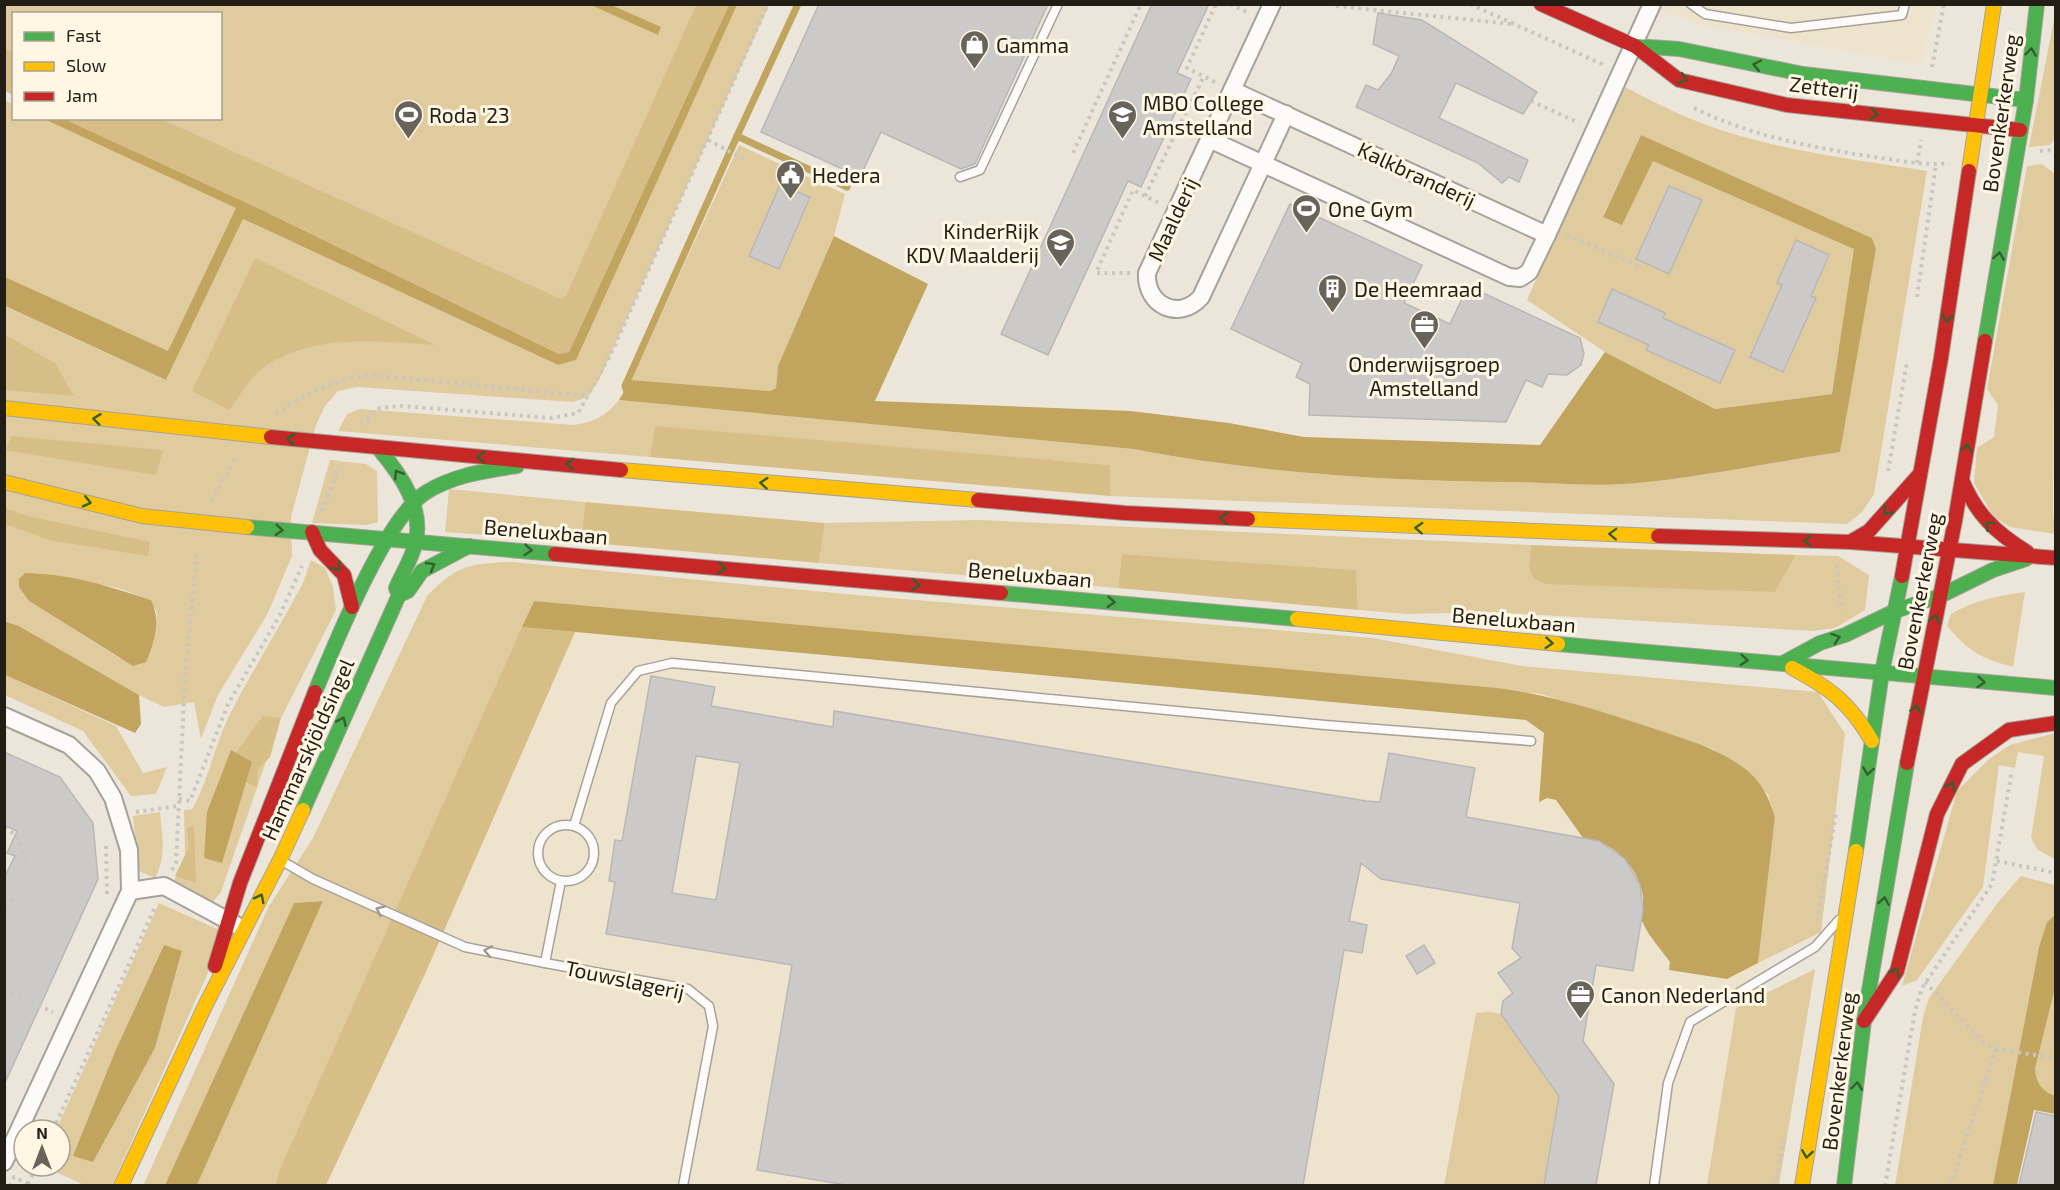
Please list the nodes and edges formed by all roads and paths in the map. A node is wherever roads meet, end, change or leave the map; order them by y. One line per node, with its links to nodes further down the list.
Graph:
1 (768, 4): 30 (path)
2 (1058, 4): 38 (lane)
3 (1141, 4): 32 (path)
4 (1216, 4): 19 (path)
5 (1272, 4): 20 (street, Maalderij)
6 (1470, 4): 15 (path)
7 (1541, 4): 17 (main road, Zetterij)
8 (1652, 4): 17 (street)
9 (1691, 4): 10 (lane)
10 (1905, 4)
11 (1944, 4): 16 (path)
12 (1994, 4): 21 (main road, Bovenkerkerweg)
13 (2037, 4): 22 (main road, Bovenkerkerweg, one-way to 13)
14 (1336, 6): 15 (path)
15 (1515, 25): 18 (path)
16 (1938, 27)
17 (1635, 46): 18 (street); 21 (main road, Zetterij, one-way to 17); 26 (main road, Zetterij, one-way to 26)
18 (1623, 73): 28 (street)
19 (1204, 76): 20 (path); 39 (path)
20 (1232, 90): 25 (street, Kalkbranderij); 29 (street, Maalderij)
21 (1981, 94): 22 (main road, Zetterij); 26 (main road, Bovenkerkerweg)
22 (2026, 100): 27 (main road, Bovenkerkerweg)
23 (1531, 101): 28 (path)
24 (1692, 108): 37 (path)
25 (1286, 114): 36 (street, Maalderij); 41 (street, Kalkbranderij)
26 (1975, 125): 27 (main road, Zetterij); 35 (main road, Bovenkerkerweg)
27 (2020, 130): 33 (main road, Bovenkerkerweg)
28 (1596, 131): 41 (street)
29 (1209, 139): 36 (street); 40 (street, Maalderij)
30 (708, 140): 34 (path); 47 (path)
31 (2055, 150): 33 (path)
32 (1073, 153)
33 (2015, 156): 53 (main road, Bovenkerkerweg, one-way to 33)
34 (744, 159)
35 (1970, 161): 37 (path); 51 (main road, Bovenkerkerweg, one-way to 51)
36 (1264, 163): 41 (street); 43 (street, Maalderij)
37 (1936, 164): 44 (path)
38 (960, 177)
39 (1145, 196): 40 (path); 43 (path)
40 (1176, 212): 43 (street, Maalderij)
41 (1548, 231): 42 (path)
42 (1641, 267)
43 (1148, 273)
44 (1917, 297)
45 (1907, 362): 52 (path)
46 (4, 408): 48 (main road, one-way to 46)
47 (271, 418)
48 (379, 449): 50 (main road, one-way to 48); 55 (main road, Hammarskjöldsingel, one-way to 48)
49 (239, 453): 56 (path)
50 (539, 462): 55 (main road, Hammarskjöldsingel); 60 (main road, one-way to 50)
51 (1919, 476): 60 (main road, one-way to 60); 62 (main road, Bovenkerkerweg)
52 (1884, 479)
53 (1962, 480): 63 (main road, Bovenkerkerweg); 65 (main road, one-way to 53)
54 (4, 482): 57 (main road, Beneluxbaan, one-way to 57)
55 (413, 502): 58 (main road, Hammarskjöldsingel); 59 (main road, Hammarskjöldsingel)
56 (208, 507)
57 (312, 532): 58 (main road, Beneluxbaan); 69 (main road, one-way to 69)
58 (388, 539): 59 (main road, Beneluxbaan); 69 (main road, Hammarskjöldsingel)
59 (416, 542): 61 (main road, Beneluxbaan); 67 (main road, Hammarskjöldsingel)
60 (1843, 542): 62 (main road); 71 (path)
61 (470, 545): 67 (main road, one-way to 61); 72 (main road, Beneluxbaan, one-way to 72)
62 (1909, 545): 63 (main road); 70 (main road, Bovenkerkerweg)
63 (1950, 548): 65 (main road); 68 (main road, Bovenkerkerweg)
64 (197, 553): 82 (path)
65 (2032, 556): 66 (main road); 68 (main road)
66 (2055, 558)
67 (399, 595): 87 (main road, Hammarskjöldsingel, one-way to 67)
68 (1940, 596): 70 (main road); 74 (main road, Bovenkerkerweg, one-way to 68)
69 (352, 607): 98 (main road, Hammarskjöldsingel)
70 (1895, 611): 71 (main road); 73 (main road, Bovenkerkerweg)
71 (1845, 635): 72 (main road, one-way to 71)
72 (1783, 663): 73 (main road, Beneluxbaan); 79 (main road)
73 (1882, 672): 74 (main road, Beneluxbaan); 79 (main road, Bovenkerkerweg)
74 (1923, 676): 75 (main road, Beneluxbaan, one-way to 75); 109 (main road, Bovenkerkerweg, one-way to 74)
75 (2055, 688)
76 (4, 716): 83 (street)
77 (2055, 723): 109 (main road, one-way to 77)
78 (1531, 741): 84 (lane)
79 (1872, 741): 96 (main road, Bovenkerkerweg, one-way to 96)
80 (2012, 770): 88 (path)
81 (1838, 803): 100 (path)
82 (177, 806): 83 (path); 92 (path)
83 (116, 814): 93 (street)
84 (574, 826): 91 (lane); 91 (lane)
85 (4, 828): 89 (path)
86 (106, 837): 94 (path)
87 (279, 860): 99 (main road, Hammarskjöldsingel, one-way to 87); 101 (lane, one-way to 87)
88 (1997, 861): 90 (path); 102 (path)
89 (25, 863)
90 (2055, 873)
91 (561, 881): 101 (lane, Touwslagerij)
92 (165, 886): 93 (street); 98 (street); 112 (path)
93 (130, 891): 107 (street)
94 (107, 896)
95 (12, 898): 97 (path)
96 (1848, 910): 100 (lane); 121 (main road, Bovenkerkerweg, one-way to 121)
97 (4, 915)
98 (226, 919): 99 (street); 105 (main road, Hammarskjöldsingel)
99 (244, 929): 105 (main road, Hammarskjöldsingel)
100 (1814, 948): 119 (lane)
101 (545, 963): 118 (lane, Touwslagerij)
102 (1925, 982): 110 (path); 123 (path)
103 (4, 990): 106 (path)
104 (56, 1000): 106 (path)
105 (205, 1006): 117 (main road, Hammarskjöldsingel)
106 (51, 1011): 107 (path); 108 (path)
107 (70, 1019): 114 (street)
108 (46, 1021)
109 (1864, 1021): 122 (main road, Bovenkerkerweg, one-way to 109)
110 (1996, 1049): 111 (path); 124 (path)
111 (2055, 1058)
112 (59, 1118)
113 (1787, 1128): 120 (path)
114 (4, 1162)
115 (8, 1185): 116 (path)
116 (30, 1185)
117 (121, 1185)
118 (683, 1185)
119 (1654, 1185)
120 (1775, 1185)
121 (1802, 1185)
122 (1844, 1185)
123 (1885, 1185)
124 (1950, 1185)

